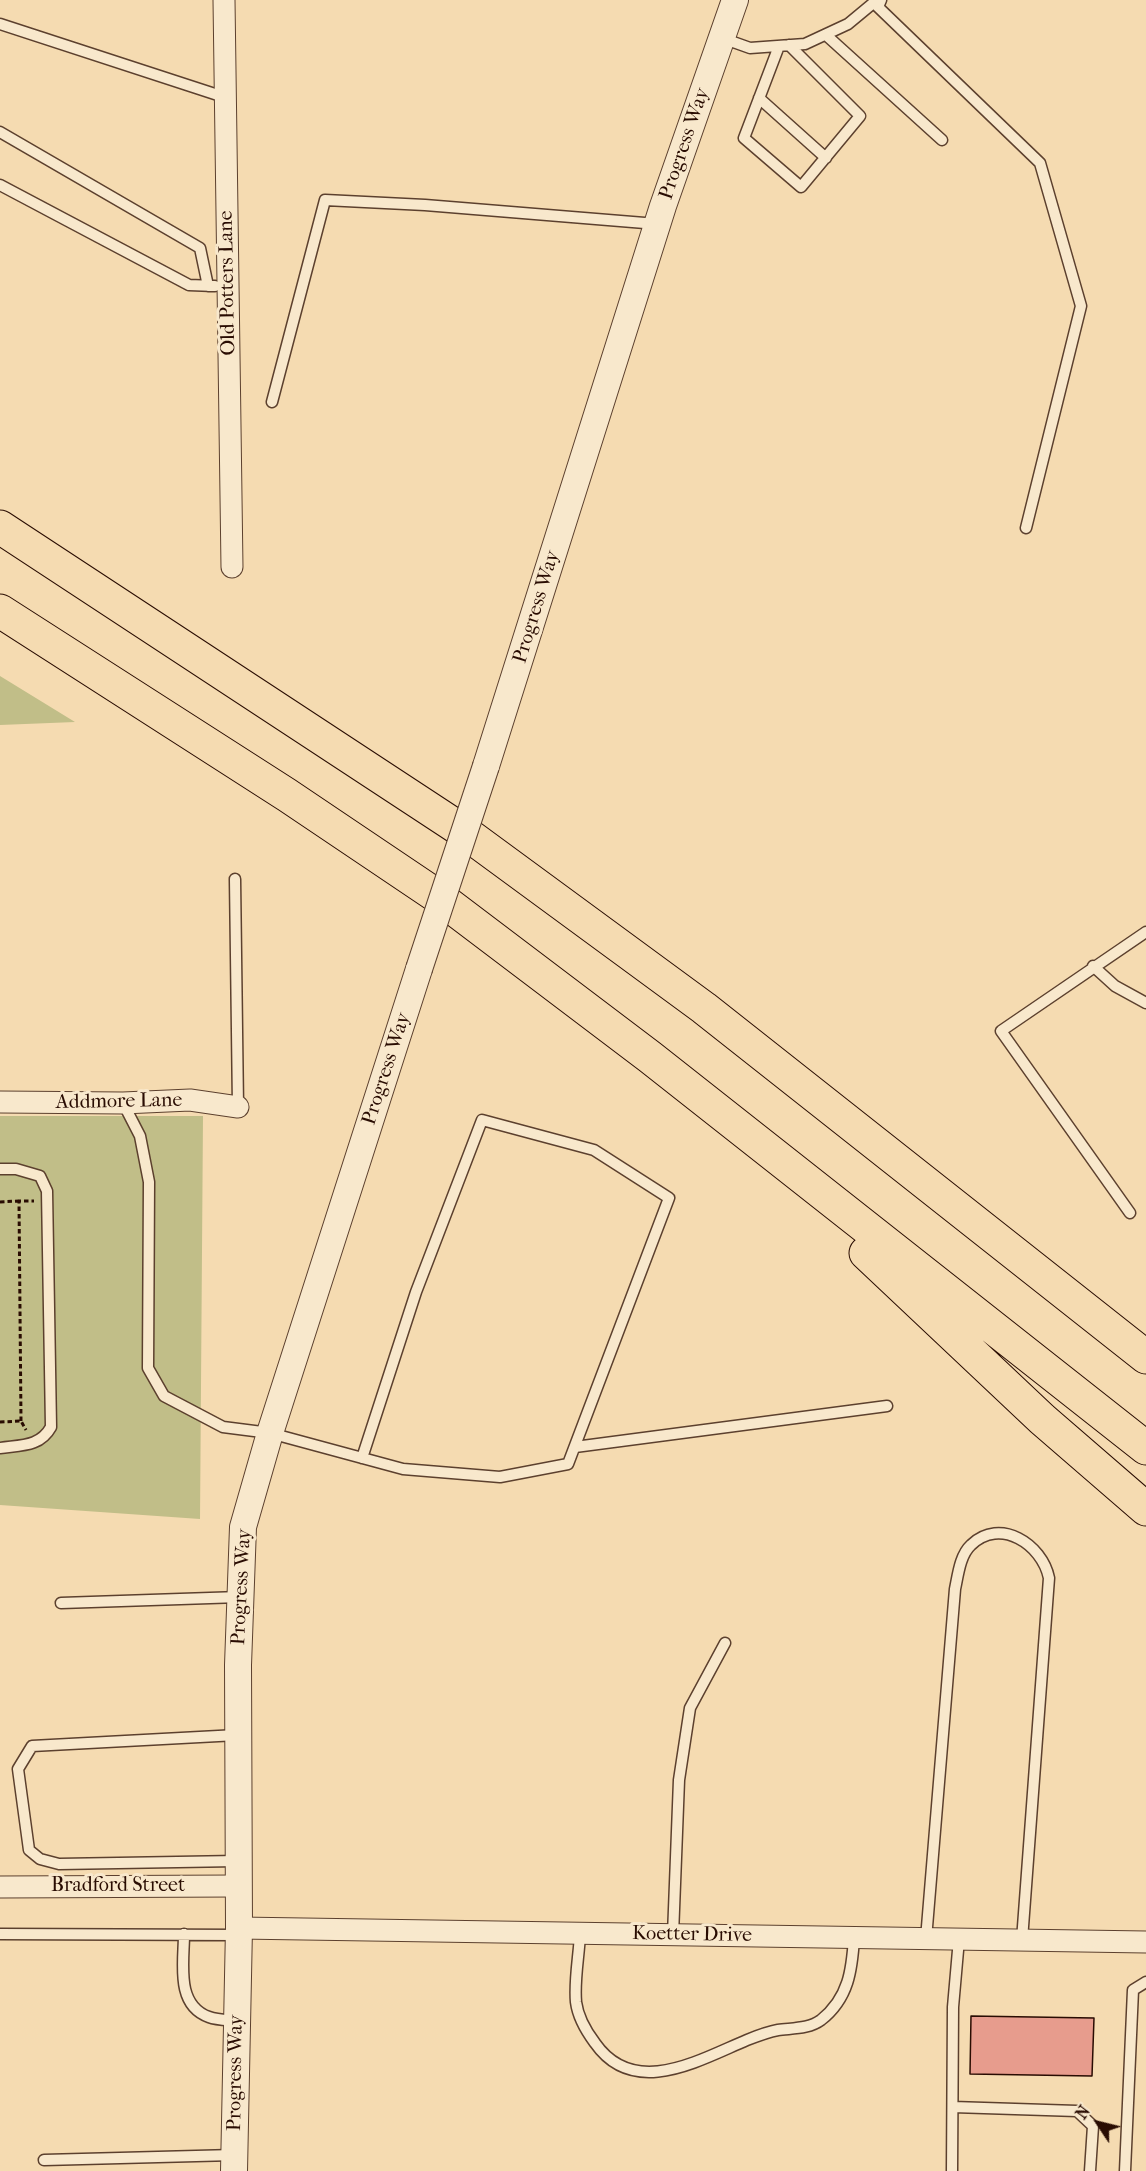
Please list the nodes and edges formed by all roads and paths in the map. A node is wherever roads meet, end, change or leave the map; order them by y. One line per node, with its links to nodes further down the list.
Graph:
1 (224, 0): 8 (street, Old Potters Lane)
2 (735, 0): 6 (street, Progress Way)
3 (879, 0): 5 (lane); 18 (lane)
4 (0, 24): 8 (lane)
5 (826, 35): 7 (lane); 11 (lane)
6 (721, 38): 7 (lane); 14 (street, Progress Way)
7 (784, 46): 9 (lane); 12 (lane)
8 (224, 97): 15 (street, Old Potters Lane)
9 (759, 98): 12 (lane); 12 (lane)
10 (0, 132): 15 (lane)
11 (942, 140)
12 (826, 158)
13 (0, 185): 15 (lane)
14 (657, 224): 16 (lane); 40 (street, Progress Way, bridge)
15 (219, 286): 19 (street, Old Potters Lane)
16 (272, 402)
17 (0, 527): 34 (highway)
18 (1026, 528)
19 (232, 567)
20 (0, 611): 27 (highway)
21 (235, 879): 28 (lane)
22 (1146, 932): 23 (lane)
23 (1093, 966): 24 (lane); 33 (lane)
24 (1146, 1003)
25 (0, 1102): 26 (street, Addmore Lane)
26 (123, 1103): 28 (street, Addmore Lane); 40 (lane)
27 (708, 1103): 44 (highway); 46 (highway)
28 (238, 1107)
29 (0, 1169): 31 (lane)
30 (19, 1201): 31 (path); 32 (path); 38 (path)
31 (48, 1201): 41 (lane)
32 (0, 1202)
33 (1130, 1213)
34 (1077, 1302): 35 (highway); 36 (highway)
35 (1146, 1350)
36 (1146, 1357)
37 (887, 1406): 42 (lane)
38 (21, 1421): 39 (path); 41 (path)
39 (0, 1422)
40 (270, 1433): 45 (lane); 47 (street, Progress Way)
41 (36, 1442): 43 (lane)
42 (575, 1447): 45 (lane); 45 (lane)
43 (0, 1448)
44 (1146, 1448)
45 (362, 1458)
46 (1146, 1509)
47 (241, 1597): 48 (lane); 50 (street, Progress Way)
48 (61, 1603)
49 (725, 1643): 57 (lane)
50 (237, 1735): 51 (street, Progress Way); 51 (lane)
51 (237, 1873): 52 (street, Bradford Street); 53 (street, Progress Way)
52 (0, 1887)
53 (239, 1932): 55 (lane); 56 (street, Koetter Drive); 64 (street, Progress Way)
54 (0, 1934): 55 (lane)
55 (184, 1934): 64 (lane)
56 (580, 1934): 57 (street, Koetter Drive); 58 (lane)
57 (673, 1935): 58 (street, Koetter Drive)
58 (854, 1938): 59 (street, Koetter Drive)
59 (926, 1939): 60 (street, Koetter Drive); 61 (lane)
60 (959, 1940): 61 (street, Koetter Drive); 65 (lane)
61 (1022, 1940): 62 (street, Koetter Drive)
62 (1146, 1942)
63 (1146, 1982): 70 (lane)
64 (237, 2021): 67 (street, Progress Way)
65 (953, 2107): 68 (lane); 69 (lane)
66 (44, 2160): 67 (lane)
67 (234, 2163)
68 (952, 2171)
69 (1090, 2171)
70 (1125, 2171)

